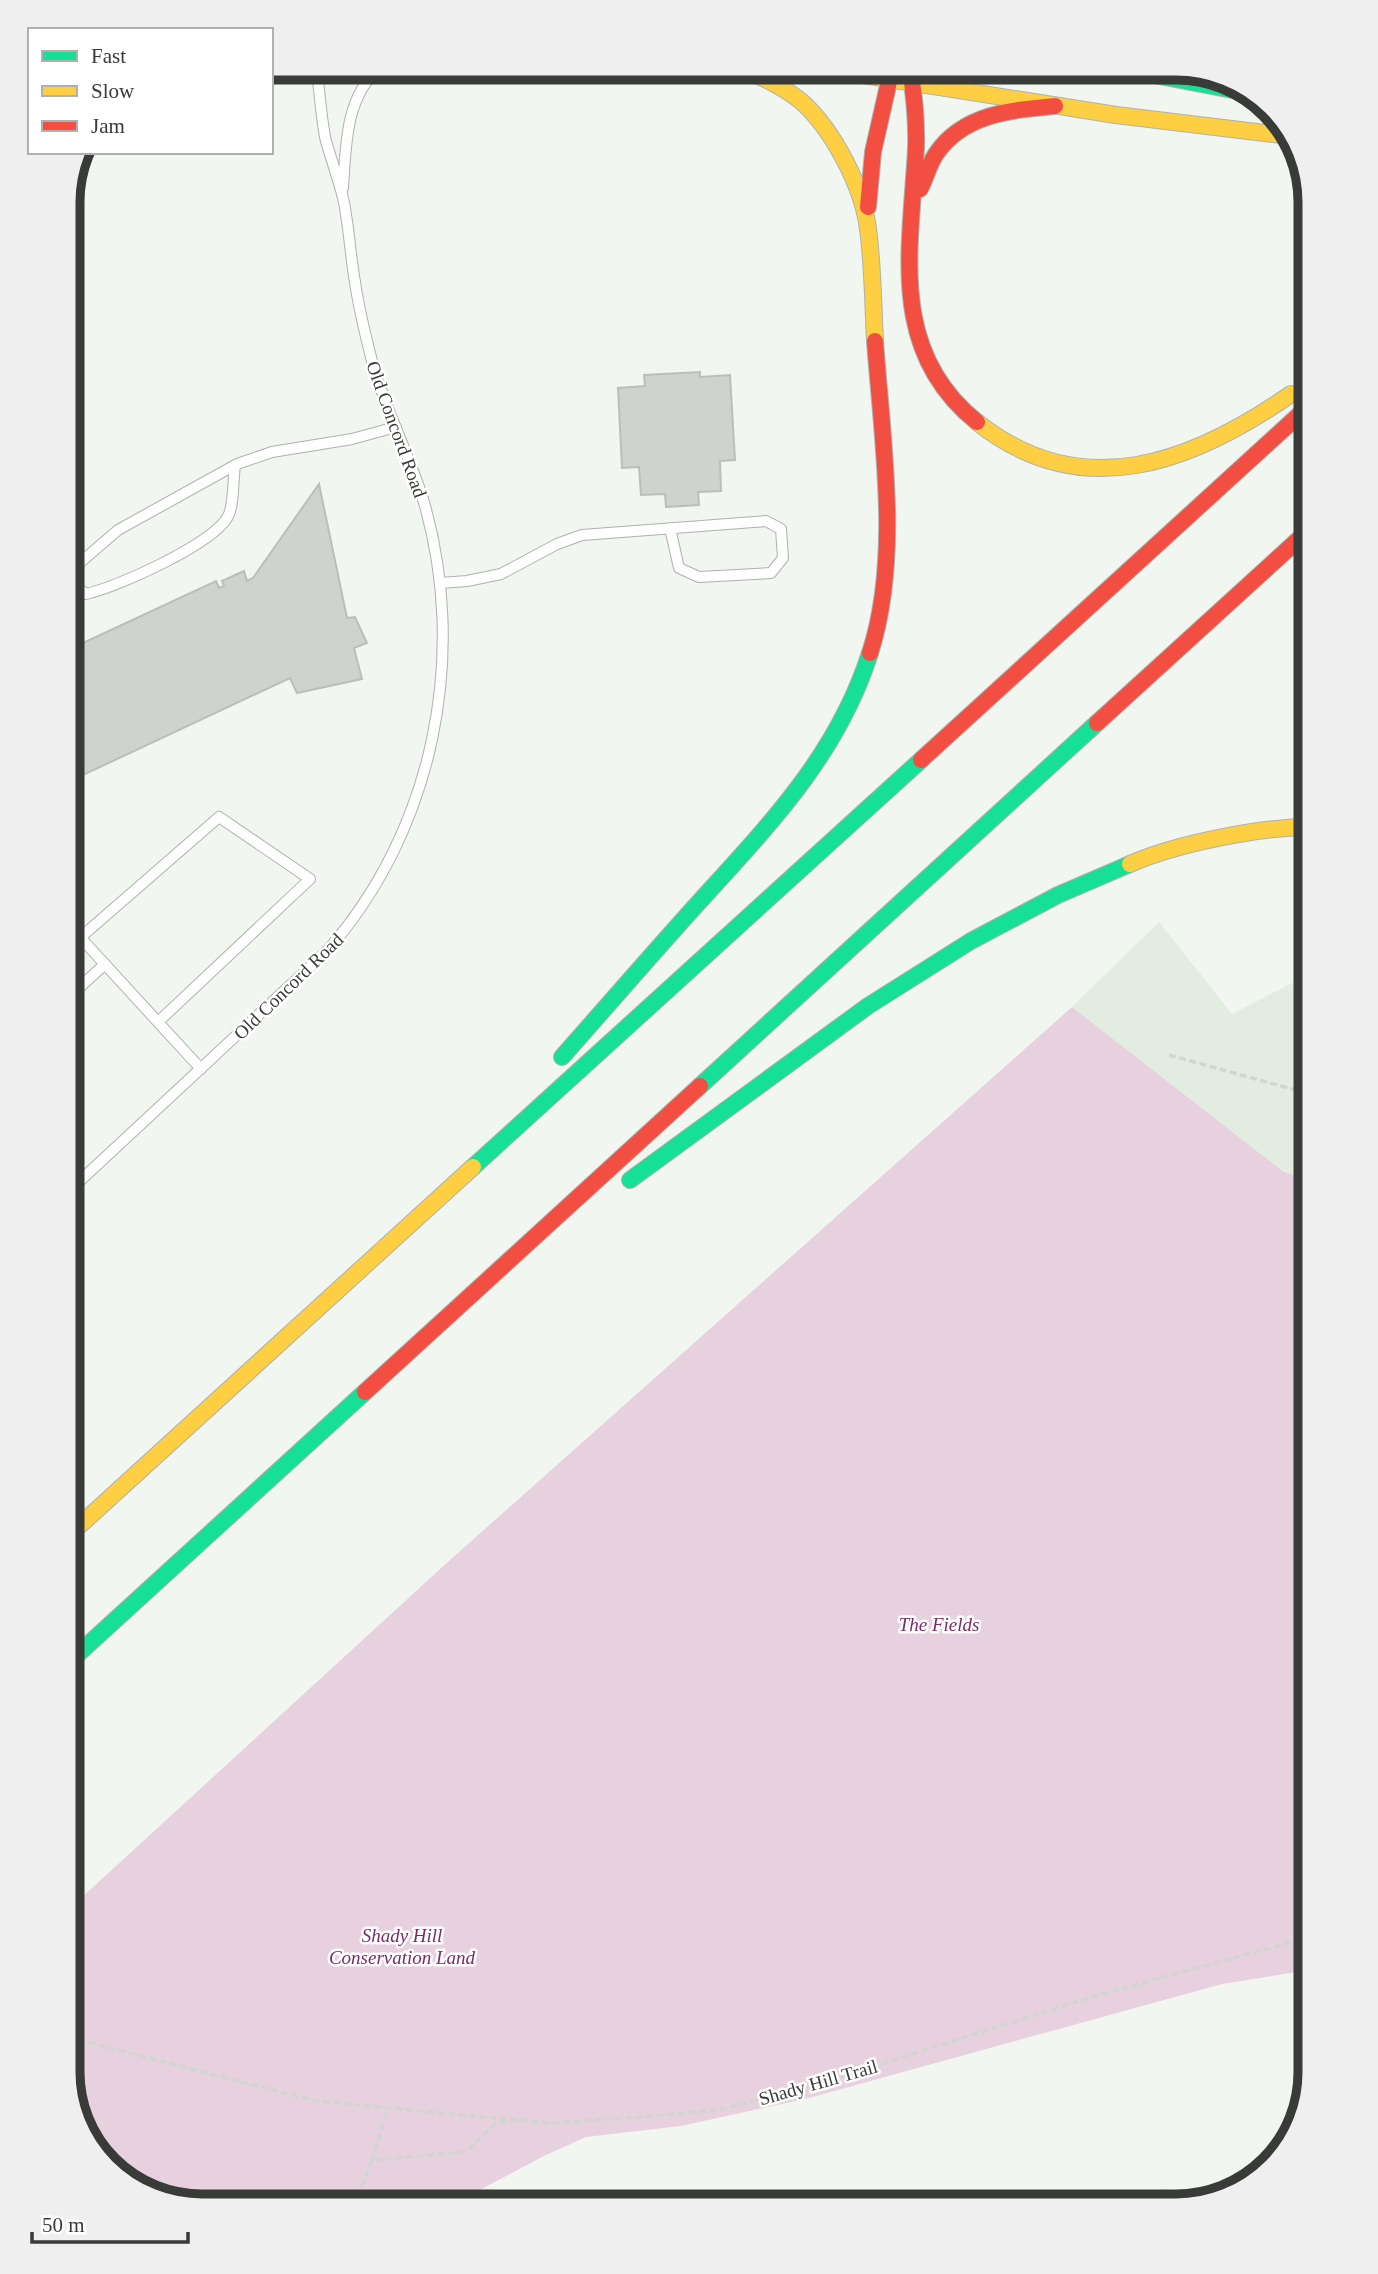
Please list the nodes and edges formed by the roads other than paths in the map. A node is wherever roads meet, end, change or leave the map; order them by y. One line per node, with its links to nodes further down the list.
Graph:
1 (318, 80): 11 (lane, Old Concord Road)
2 (369, 80): 11 (lane, Old Concord Road)
3 (767, 81): 13 (main road)
4 (889, 81): 13 (main road)
5 (911, 81): 12 (main road)
6 (934, 81): 9 (main road)
7 (1188, 82): 8 (main road)
8 (1211, 86)
9 (1055, 106): 10 (main road); 12 (main road)
10 (1276, 134)
11 (343, 198): 16 (lane, Old Concord Road)
12 (910, 206): 14 (main road)
13 (868, 226): 29 (main road)
14 (1298, 389)
15 (1298, 416): 33 (main road)
16 (396, 427): 17 (lane); 21 (lane, Old Concord Road)
17 (235, 465): 20 (lane); 22 (lane)
18 (670, 528): 18 (lane); 21 (lane)
19 (1298, 540): 35 (main road)
20 (81, 562)
21 (440, 583): 28 (lane, Old Concord Road)
22 (81, 590)
23 (1298, 827): 32 (main road)
24 (81, 937): 25 (lane); 27 (lane)
25 (105, 964): 26 (lane); 27 (lane)
26 (81, 986)
27 (158, 1022): 28 (lane)
28 (201, 1069): 31 (lane, Old Concord Road)
29 (552, 1069)
30 (534, 1089): 33 (main road)
31 (80, 1180)
32 (612, 1193)
33 (436, 1201): 36 (main road)
34 (590, 1209): 35 (main road)
35 (478, 1290): 37 (main road)
36 (80, 1525)
37 (80, 1651)

